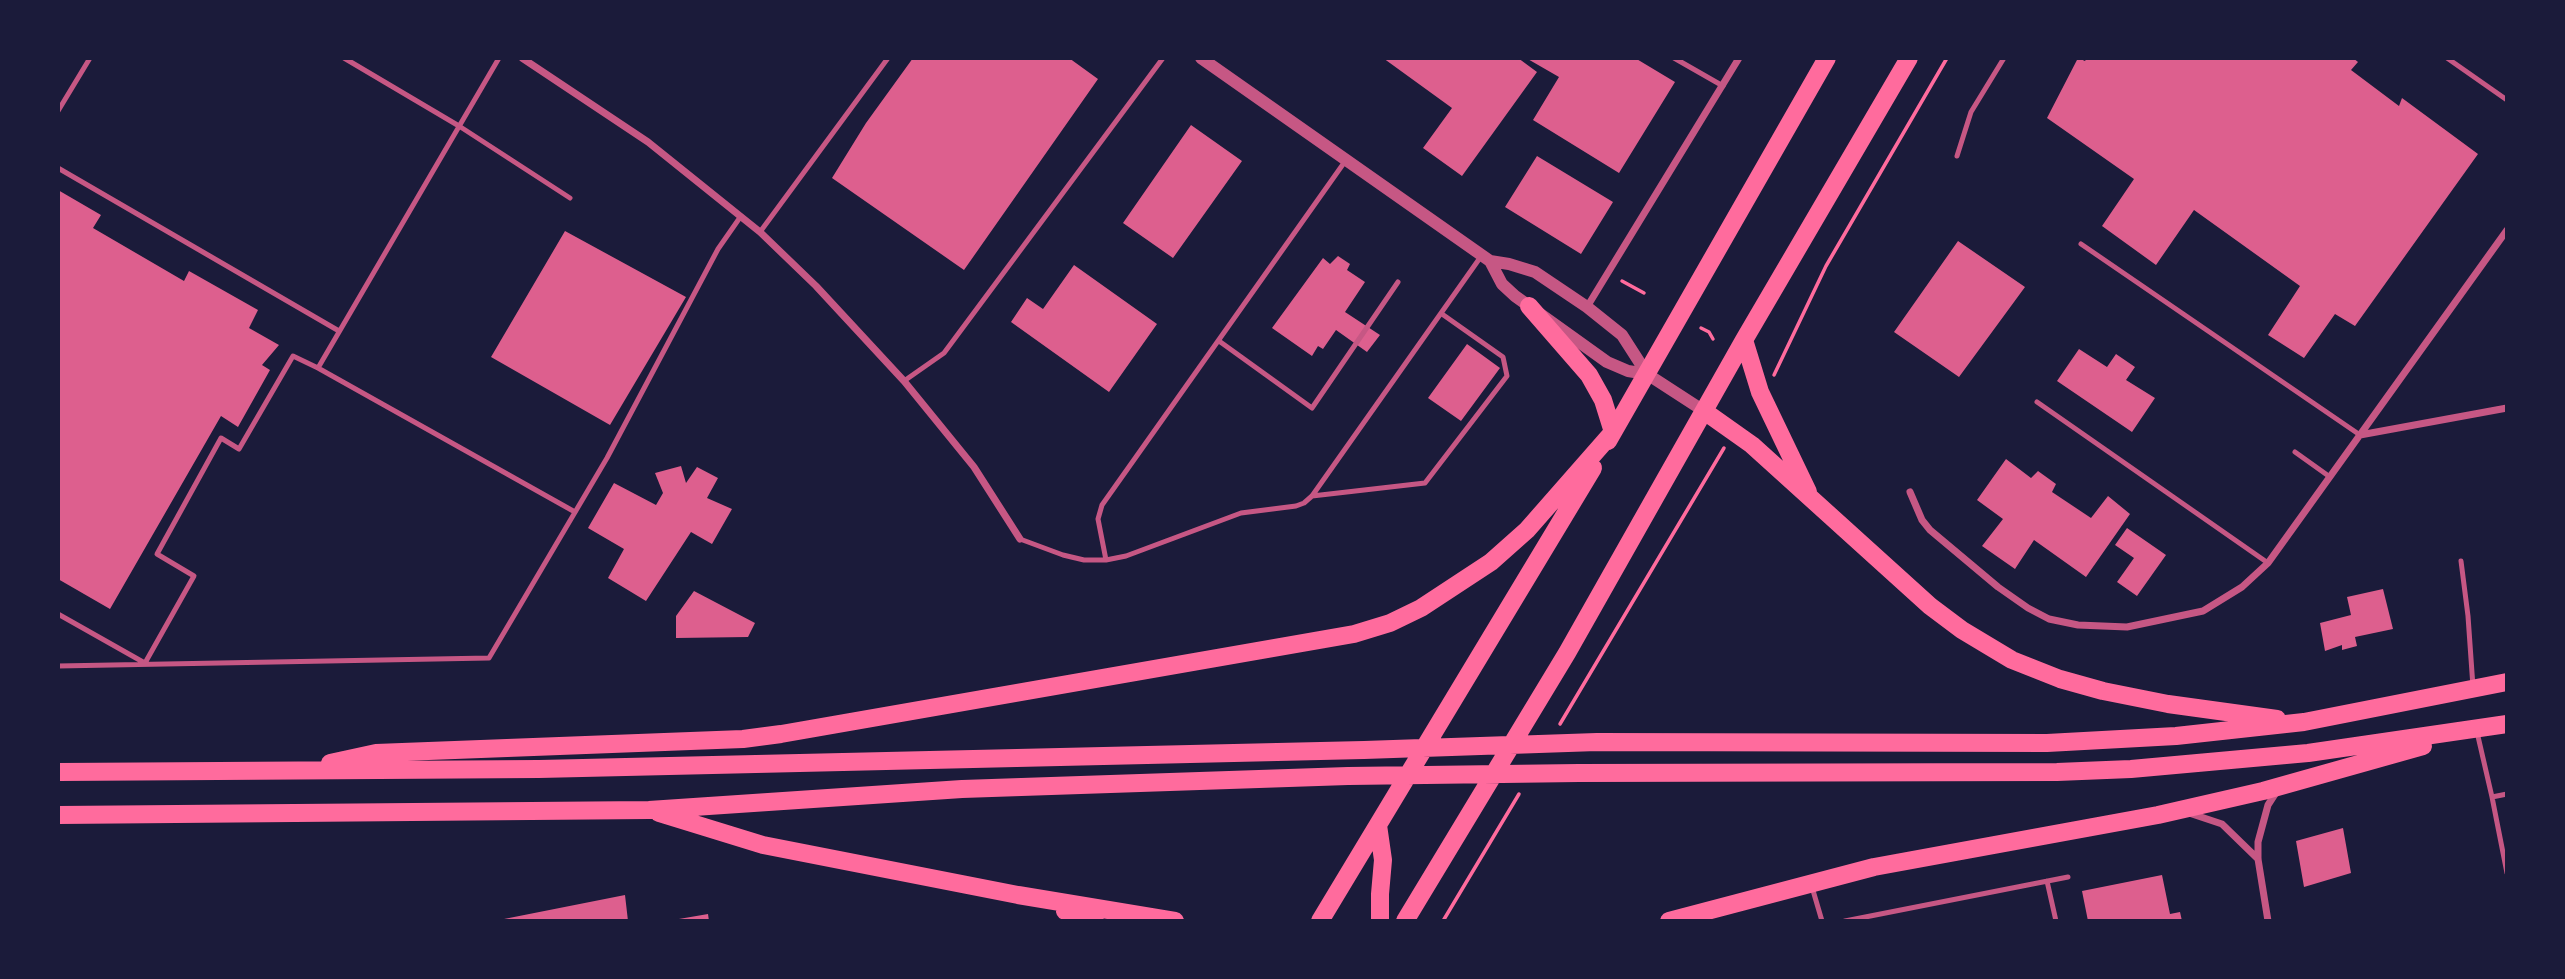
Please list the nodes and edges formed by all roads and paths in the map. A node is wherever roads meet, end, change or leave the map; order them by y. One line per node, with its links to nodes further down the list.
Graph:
1 (90, 58): 17 (lane)
2 (344, 58): 18 (lane)
3 (499, 58): 18 (lane)
4 (522, 58): 23 (street)
5 (888, 58): 25 (lane)
6 (1163, 58): 41 (lane)
7 (1201, 58): 20 (street)
8 (1674, 58): 15 (lane)
9 (1739, 58): 15 (street)
10 (1827, 58): 40 (main road)
11 (1909, 58): 38 (main road)
12 (1947, 58): 42 (path)
13 (2004, 58): 19 (lane)
14 (2447, 58): 16 (lane)
15 (1723, 86): 32 (street)
16 (2507, 100)
17 (58, 111)
18 (459, 126): 22 (lane); 35 (lane)
19 (1957, 156)
20 (1346, 160): 27 (street); 37 (lane)
21 (58, 168): 35 (lane)
22 (570, 198)
23 (741, 216): 25 (street); 54 (lane)
24 (2507, 230): 48 (street)
25 (760, 232): 41 (street)
26 (2081, 244): 48 (lane)
27 (1486, 258): 31 (street); 32 (street); 33 (lane)
28 (1622, 281): 30 (path)
29 (1398, 282): 37 (lane)
30 (1644, 293)
31 (1529, 306): 40 (street); 47 (main road)
32 (1587, 307): 40 (street)
33 (1442, 314): 53 (lane); 53 (lane)
34 (1701, 328): 36 (path)
35 (339, 331): 39 (lane)
36 (1713, 340)
37 (1219, 341): 56 (lane)
38 (1744, 341): 42 (main road); 45 (main road)
39 (318, 368): 54 (lane); 60 (lane)
40 (1647, 374): 45 (street); 47 (main road)
41 (904, 381): 55 (street)
42 (1760, 392): 52 (main road)
43 (2037, 402): 58 (lane)
44 (2507, 408): 48 (street)
45 (1704, 411): 46 (main road); 89 (main road)
46 (1734, 431): 52 (main road); 67 (path)
47 (1613, 432): 68 (main road); 77 (main road)
48 (2360, 435): 50 (street)
49 (2295, 452): 50 (lane)
50 (2330, 477): 58 (street)
51 (1910, 492): 58 (street)
52 (1809, 495): 64 (main road)
53 (1312, 496): 56 (lane)
54 (575, 512): 60 (lane)
55 (1020, 539): 56 (lane)
56 (1106, 560)
57 (2461, 561): 63 (lane)
58 (2268, 564)
59 (58, 614): 60 (lane)
60 (145, 663): 61 (lane)
61 (58, 666)
62 (2507, 682): 63 (main road)
63 (2473, 689): 64 (main road)
64 (2304, 722): 68 (main road)
65 (2507, 724): 66 (main road)
66 (2476, 729): 70 (main road); 73 (lane); 74 (main road)
67 (1556, 730)
68 (291, 771): 69 (main road)
69 (58, 772)
70 (2280, 787): 75 (main road); 78 (street)
71 (1521, 790): 90 (path)
72 (2507, 794): 73 (lane)
73 (2492, 797): 79 (lane)
74 (649, 810): 76 (main road); 83 (main road)
75 (2175, 811): 78 (street); 82 (main road)
76 (58, 815)
77 (1378, 825): 87 (main road); 88 (main road)
78 (2258, 859): 95 (street)
79 (2507, 873)
80 (2068, 877): 81 (lane)
81 (2047, 881): 93 (lane); 94 (lane)
82 (1811, 883): 84 (main road); 92 (lane)
83 (1018, 895): 85 (main road); 86 (main road)
84 (1693, 918): 91 (main road)
85 (1095, 921)
86 (1175, 921)
87 (1320, 921)
88 (1380, 921)
89 (1405, 921)
90 (1443, 921)
91 (1669, 921)
92 (1822, 921)
93 (1845, 921)
94 (2056, 921)
95 (2269, 921)

